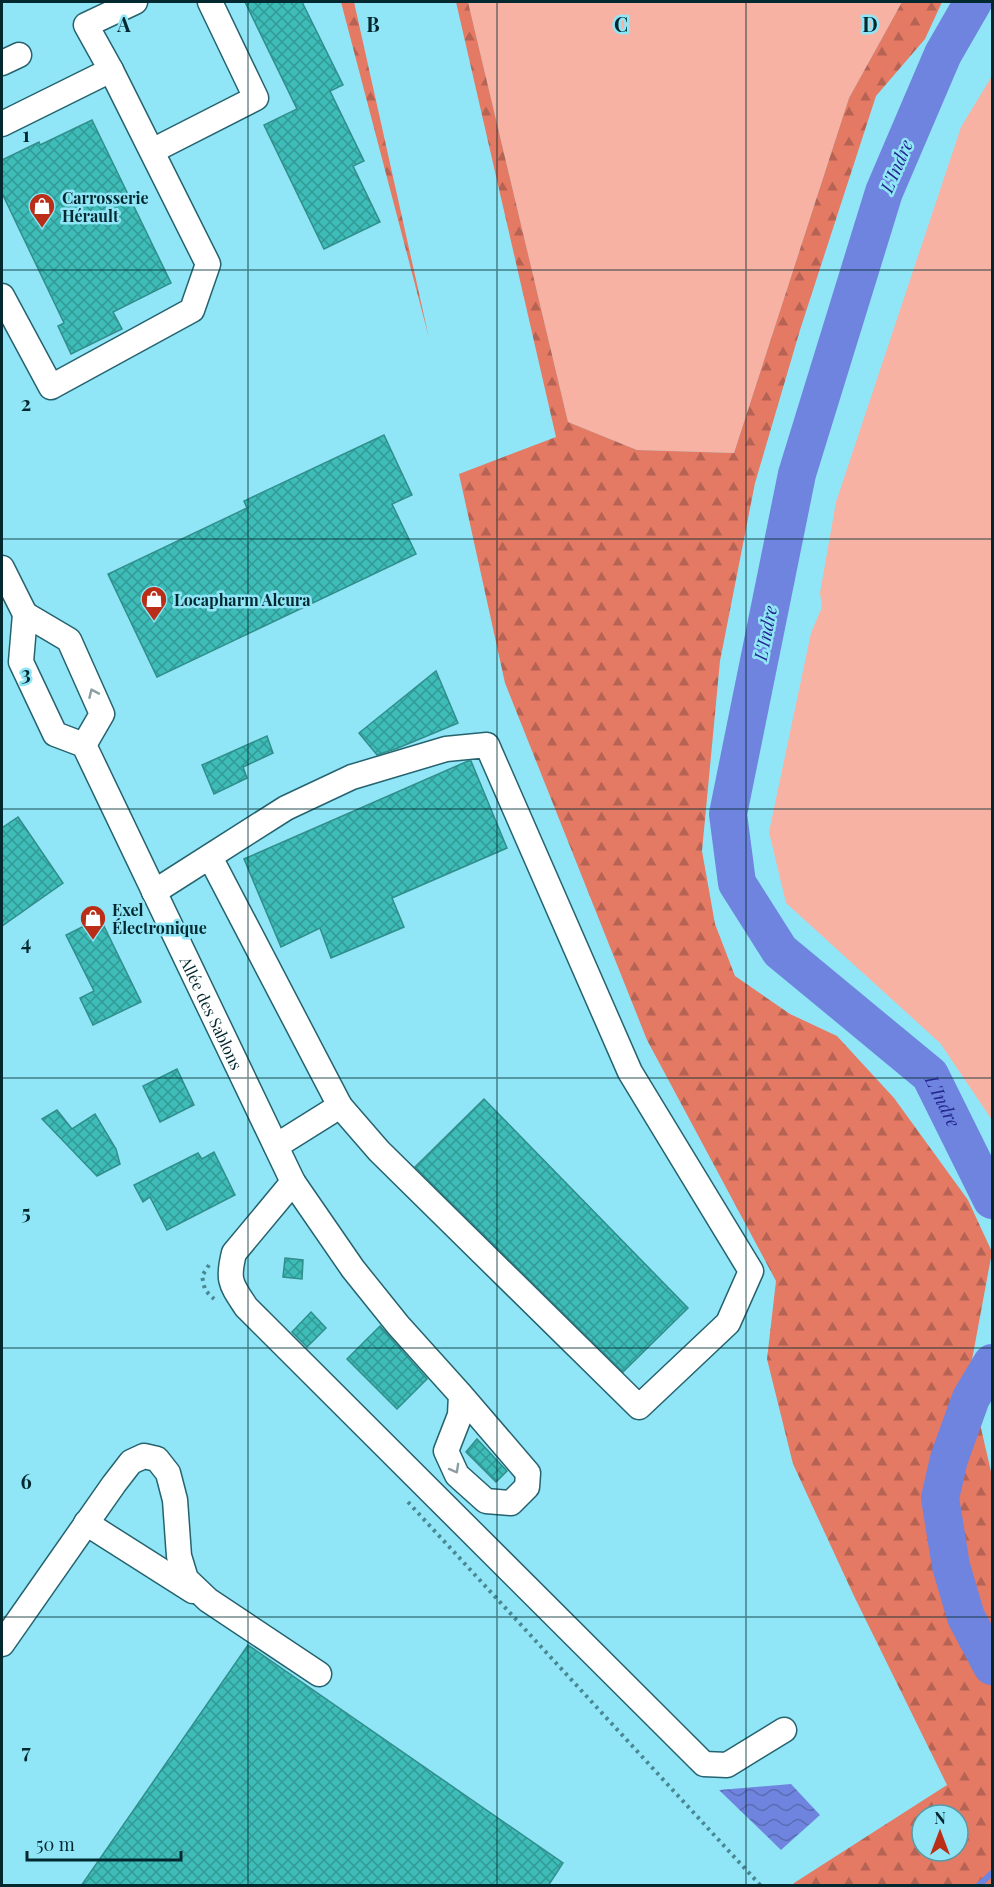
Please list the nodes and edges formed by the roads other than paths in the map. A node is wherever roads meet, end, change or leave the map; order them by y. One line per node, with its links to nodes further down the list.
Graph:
1 (135, 2): 3 (street)
2 (210, 2): 5 (street)
3 (111, 70): 4 (street); 5 (street)
4 (2, 124)
5 (152, 151): 6 (street)
6 (2, 296)
7 (2, 568): 8 (street)
8 (25, 614): 9 (street); 9 (street, one-way to 8)
9 (84, 745): 11 (street, Allée des Sablons)
10 (210, 857): 11 (street); 12 (street); 12 (street)
11 (154, 892): 13 (street, Allée des Sablons)
12 (340, 1106): 13 (street)
13 (276, 1146): 14 (street, Allée des Sablons)
14 (293, 1182): 15 (street, Allée des Sablons); 20 (street)
15 (461, 1395)
16 (86, 1523): 17 (street); 17 (street); 18 (street)
17 (208, 1600): 19 (street)
18 (2, 1644)
19 (319, 1674)
20 (784, 1730)

